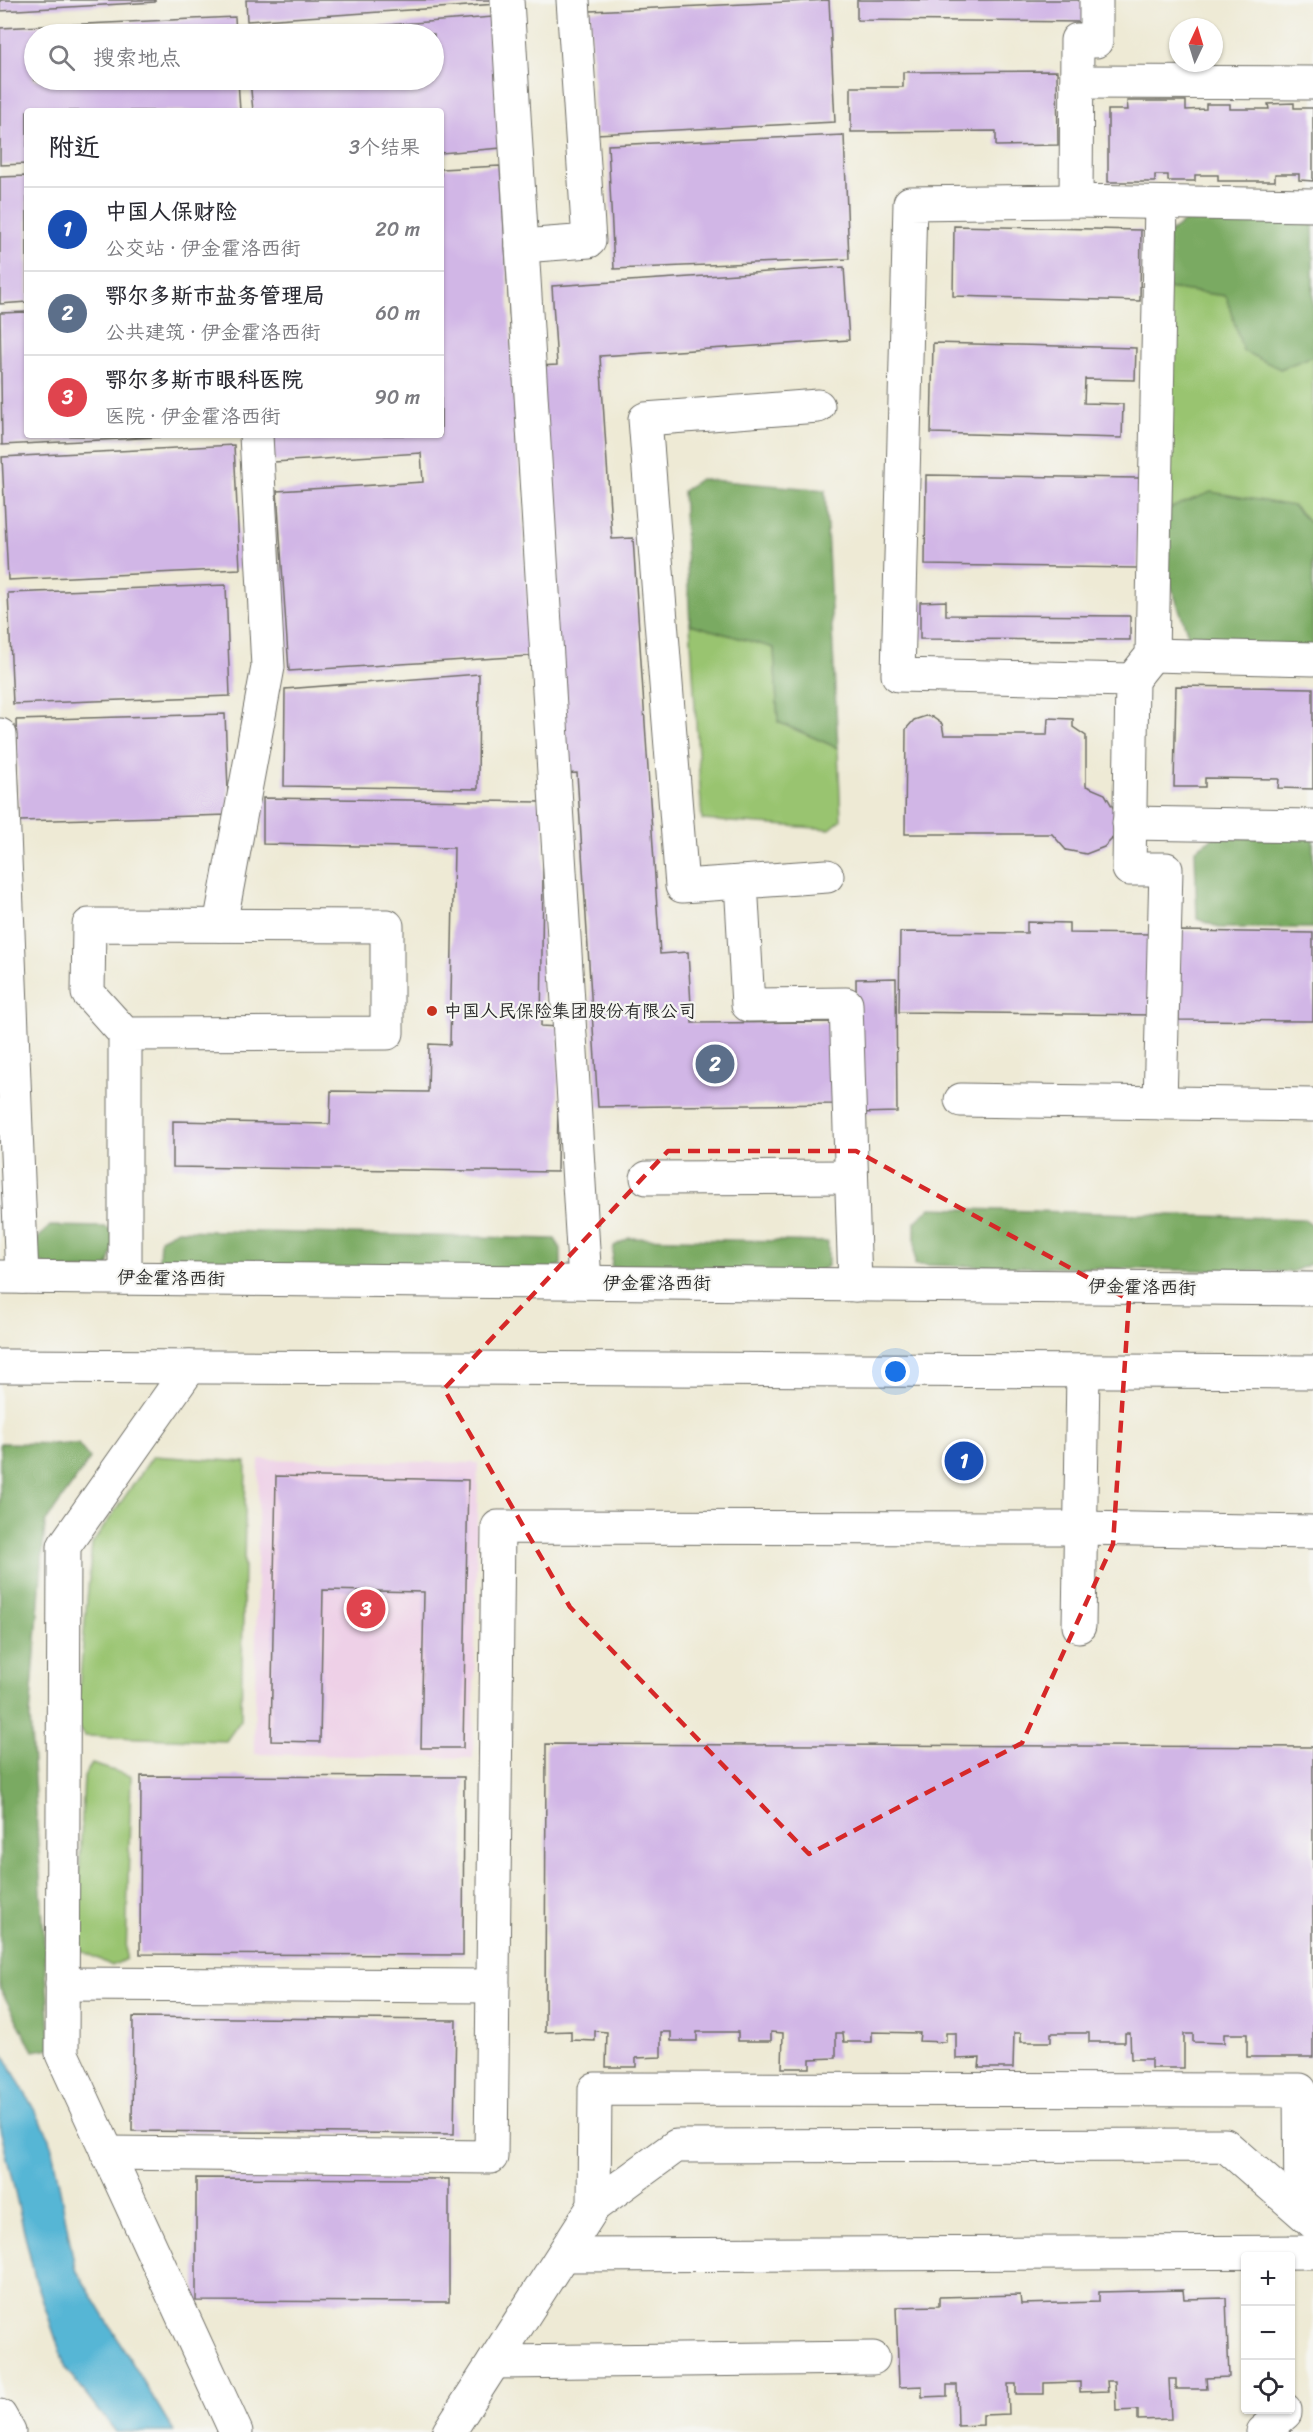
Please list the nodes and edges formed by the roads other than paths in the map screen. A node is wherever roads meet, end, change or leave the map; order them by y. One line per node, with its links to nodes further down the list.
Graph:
1 (507, 0): 9 (street)
2 (573, 0): 9 (street)
3 (1096, 0): 4 (street)
4 (1077, 82): 5 (street); 6 (street)
5 (1313, 83)
6 (1076, 201): 7 (street); 13 (street)
7 (1161, 203): 8 (street); 13 (street)
8 (1313, 205)
9 (522, 246): 28 (street)
10 (818, 406): 18 (street)
11 (256, 438): 19 (street)
12 (1313, 659): 13 (street)
13 (1142, 667): 15 (street)
14 (0, 735): 26 (street)
15 (1130, 823): 16 (street); 22 (street)
16 (1313, 826)
17 (827, 876): 18 (street)
18 (741, 882): 24 (street)
19 (220, 925): 20 (street); 20 (street)
20 (125, 1034): 27 (street)
21 (961, 1100): 22 (street)
22 (1160, 1103): 23 (street)
23 (1313, 1105)
24 (851, 1177): 25 (street); 29 (street)
25 (647, 1178)
26 (11, 1277): 27 (street, 伊金霍洛西街)
27 (125, 1278): 28 (street, 伊金霍洛西街)
28 (585, 1282): 29 (street, 伊金霍洛西街)
29 (855, 1285): 30 (street, 伊金霍洛西街)
30 (1313, 1289)
31 (0, 1366): 32 (street)
32 (190, 1367): 33 (street); 38 (street)
33 (1083, 1371): 34 (street); 35 (street)
34 (1313, 1372)
35 (1081, 1528): 36 (street); 37 (street); 39 (street)
36 (1313, 1532)
37 (1079, 1626)
38 (62, 1984): 39 (street); 40 (street)
39 (493, 1986): 40 (street)
40 (107, 2153): 52 (street)
41 (594, 2206): 42 (street); 42 (street); 46 (street)
42 (1307, 2216)
43 (1313, 2252): 44 (street)
44 (1295, 2253)
45 (1241, 2254): 46 (street)
46 (562, 2255): 48 (street)
47 (873, 2358): 48 (street)
48 (494, 2362): 53 (street)
49 (1284, 2414): 54 (street)
50 (0, 2416): 51 (street)
51 (9, 2432)
52 (236, 2432)
53 (449, 2432)
54 (1263, 2432)

